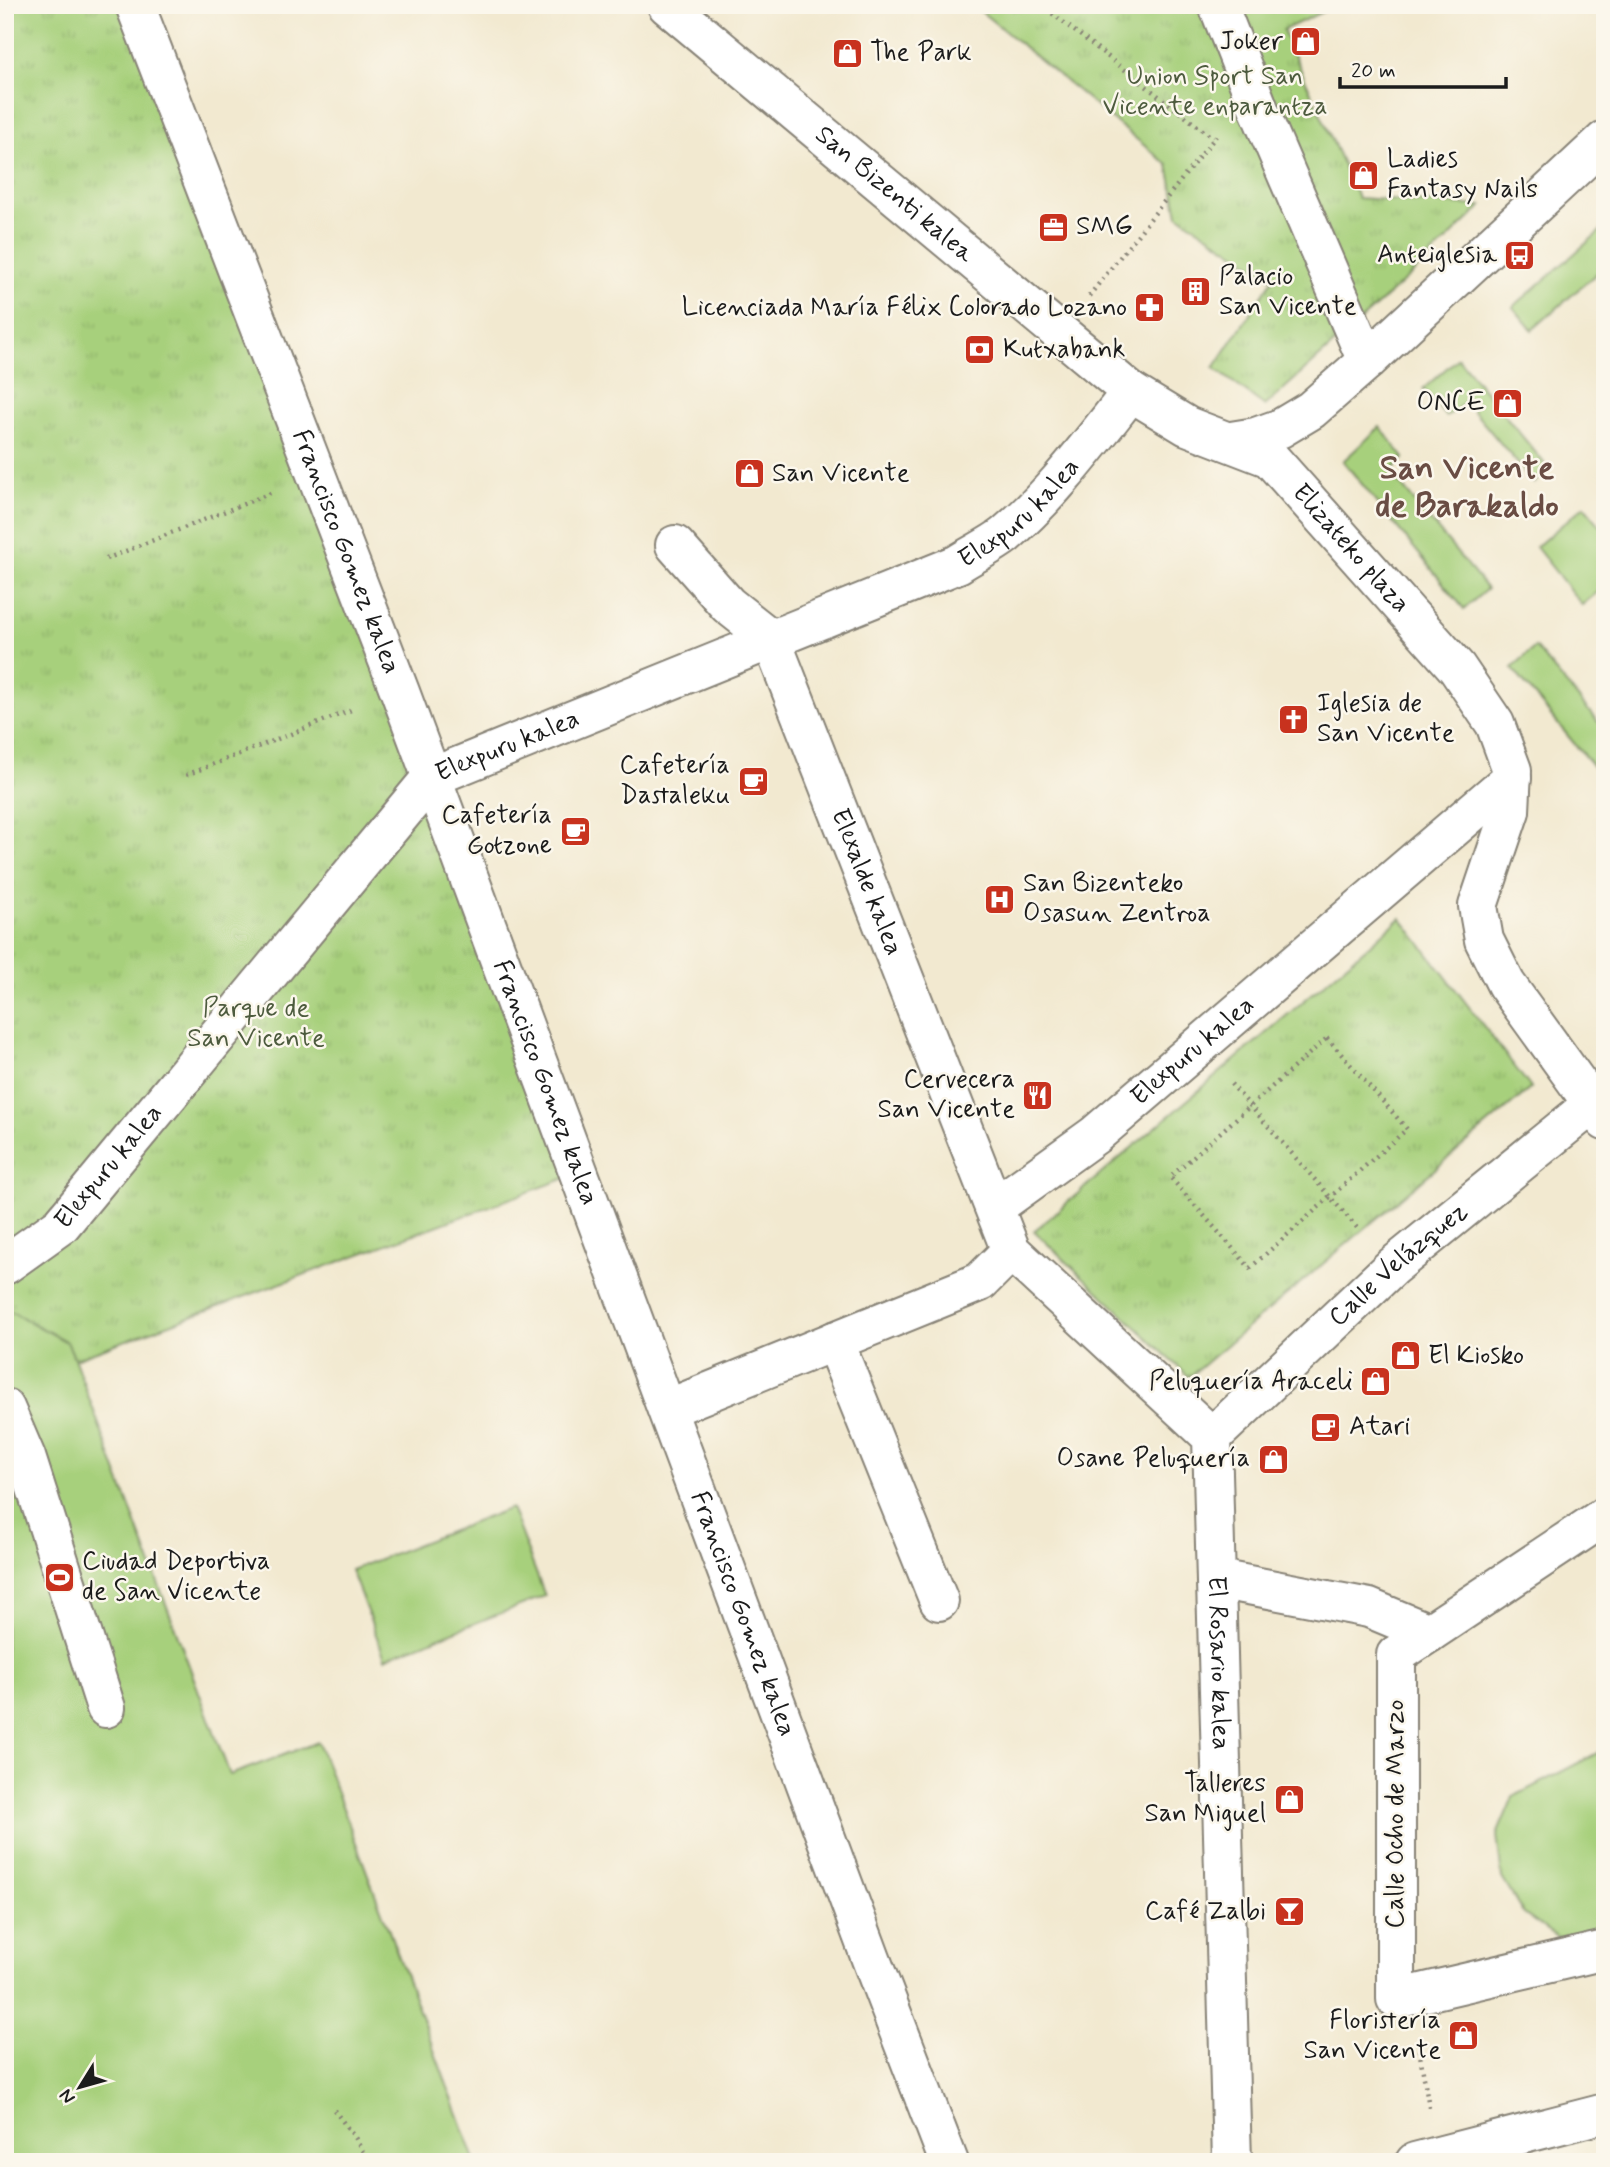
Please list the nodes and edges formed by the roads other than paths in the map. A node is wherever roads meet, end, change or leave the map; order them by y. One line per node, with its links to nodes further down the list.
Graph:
1 (135, 5): 10 (street, Francisco Gomez kalea)
2 (667, 5): 6 (street, San Bizenti kalea)
3 (1217, 5): 5 (street)
4 (1605, 139): 5 (street)
5 (1367, 361): 7 (street)
6 (1131, 392): 7 (street, San Bizenti kalea); 9 (street, Elexpuru kalea)
7 (1231, 442): 11 (street, Elizateko plaza)
8 (675, 545): 9 (street)
9 (771, 639): 10 (street, Elexpuru kalea); 13 (street, Elexalde kalea)
10 (432, 777): 15 (street, Elexpuru kalea); 18 (street, Francisco Gomez kalea)
11 (1512, 778): 12 (street, Elizateko plaza); 13 (street, Elexpuru kalea)
12 (1601, 1106): 19 (street, Calle Velázquez)
13 (995, 1207): 14 (street, Elexalde kalea)
14 (1011, 1251): 16 (street); 19 (street)
15 (5, 1265)
16 (834, 1340): 18 (street); 22 (street)
17 (5, 1408): 24 (street)
18 (667, 1409): 28 (street, Francisco Gomez kalea)
19 (1212, 1437): 21 (street, El Rosario kalea)
20 (1605, 1516): 23 (street, Calle Ocho de Marzo)
21 (1217, 1579): 23 (street); 29 (street, El Rosario kalea)
22 (939, 1601)
23 (1429, 1633): 25 (street, Calle Ocho de Marzo)
24 (106, 1708)
25 (1605, 1950)
26 (1605, 2113): 27 (street)
27 (1427, 2159)
28 (949, 2162)
29 (1231, 2162)

